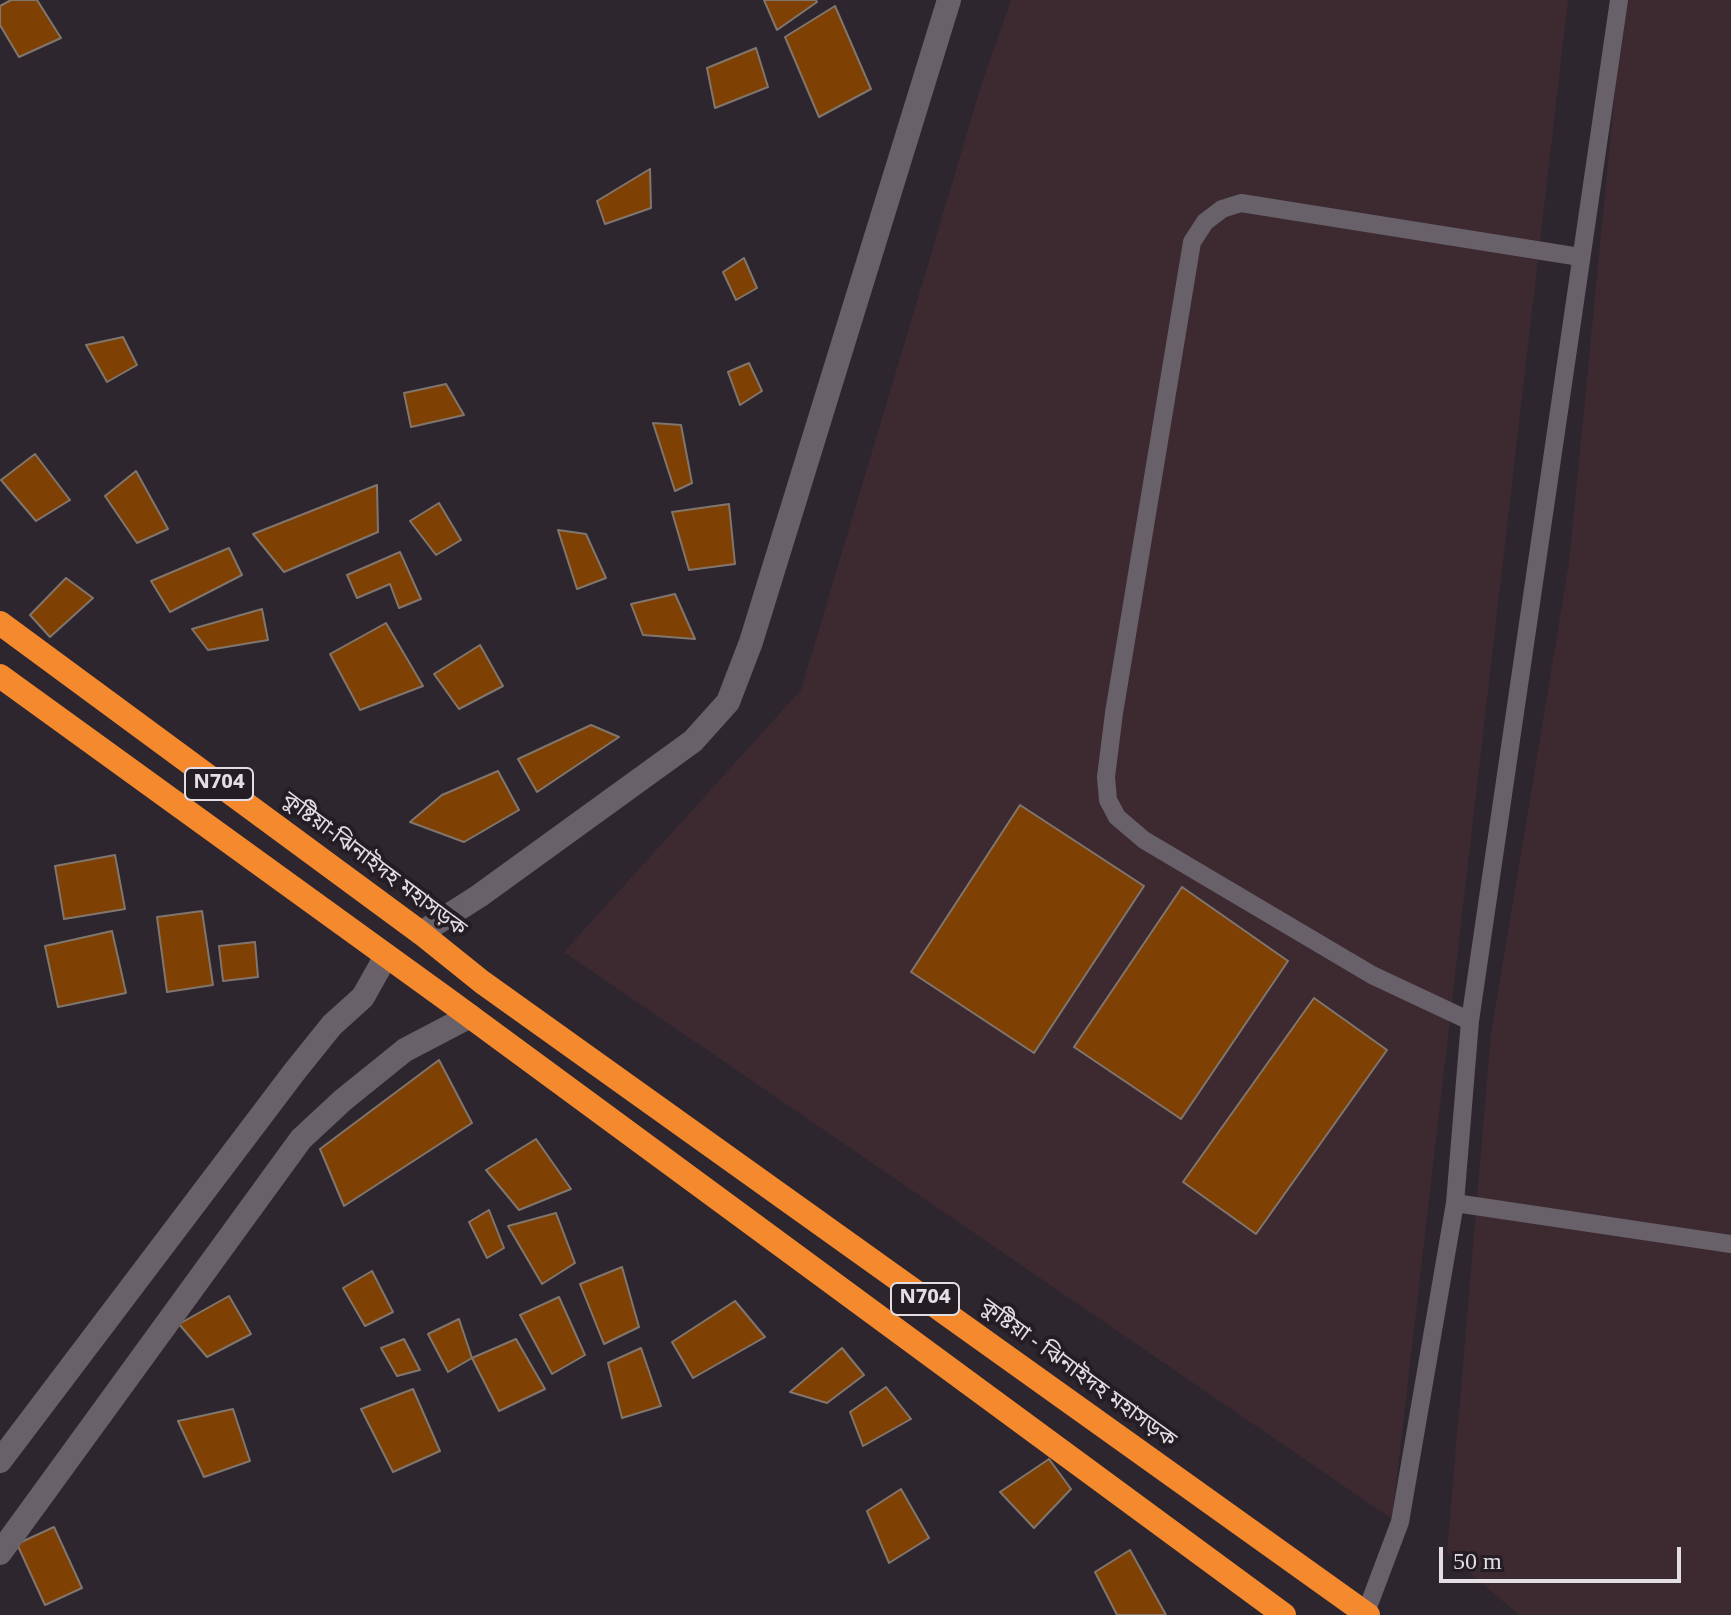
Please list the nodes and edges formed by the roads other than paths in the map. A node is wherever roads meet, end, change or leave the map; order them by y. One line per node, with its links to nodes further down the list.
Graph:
1 (949, 0): 6 (street)
2 (1619, 0): 3 (lane)
3 (1580, 257): 10 (lane); 10 (lane)
4 (0, 623): 6 (highway, কুষ্টিয়া-ঝিনাইদহ মহাসড়ক / N704)
5 (0, 676): 7 (highway, N704)
6 (429, 940): 8 (highway, কুষ্টিয়া-ঝিনাইদহ মহাসড়ক / N704)
7 (386, 956): 9 (highway, N704); 13 (street)
8 (482, 982): 15 (highway, কুষ্টিয়া - ঝিনাইদহ মহাসড়ক / N704)
9 (461, 1009): 14 (street); 16 (highway, N704)
10 (1470, 1021): 11 (lane)
11 (1455, 1203): 12 (lane); 15 (lane)
12 (1731, 1244)
13 (0, 1461)
14 (0, 1553)
15 (1366, 1614)
16 (1284, 1615)

